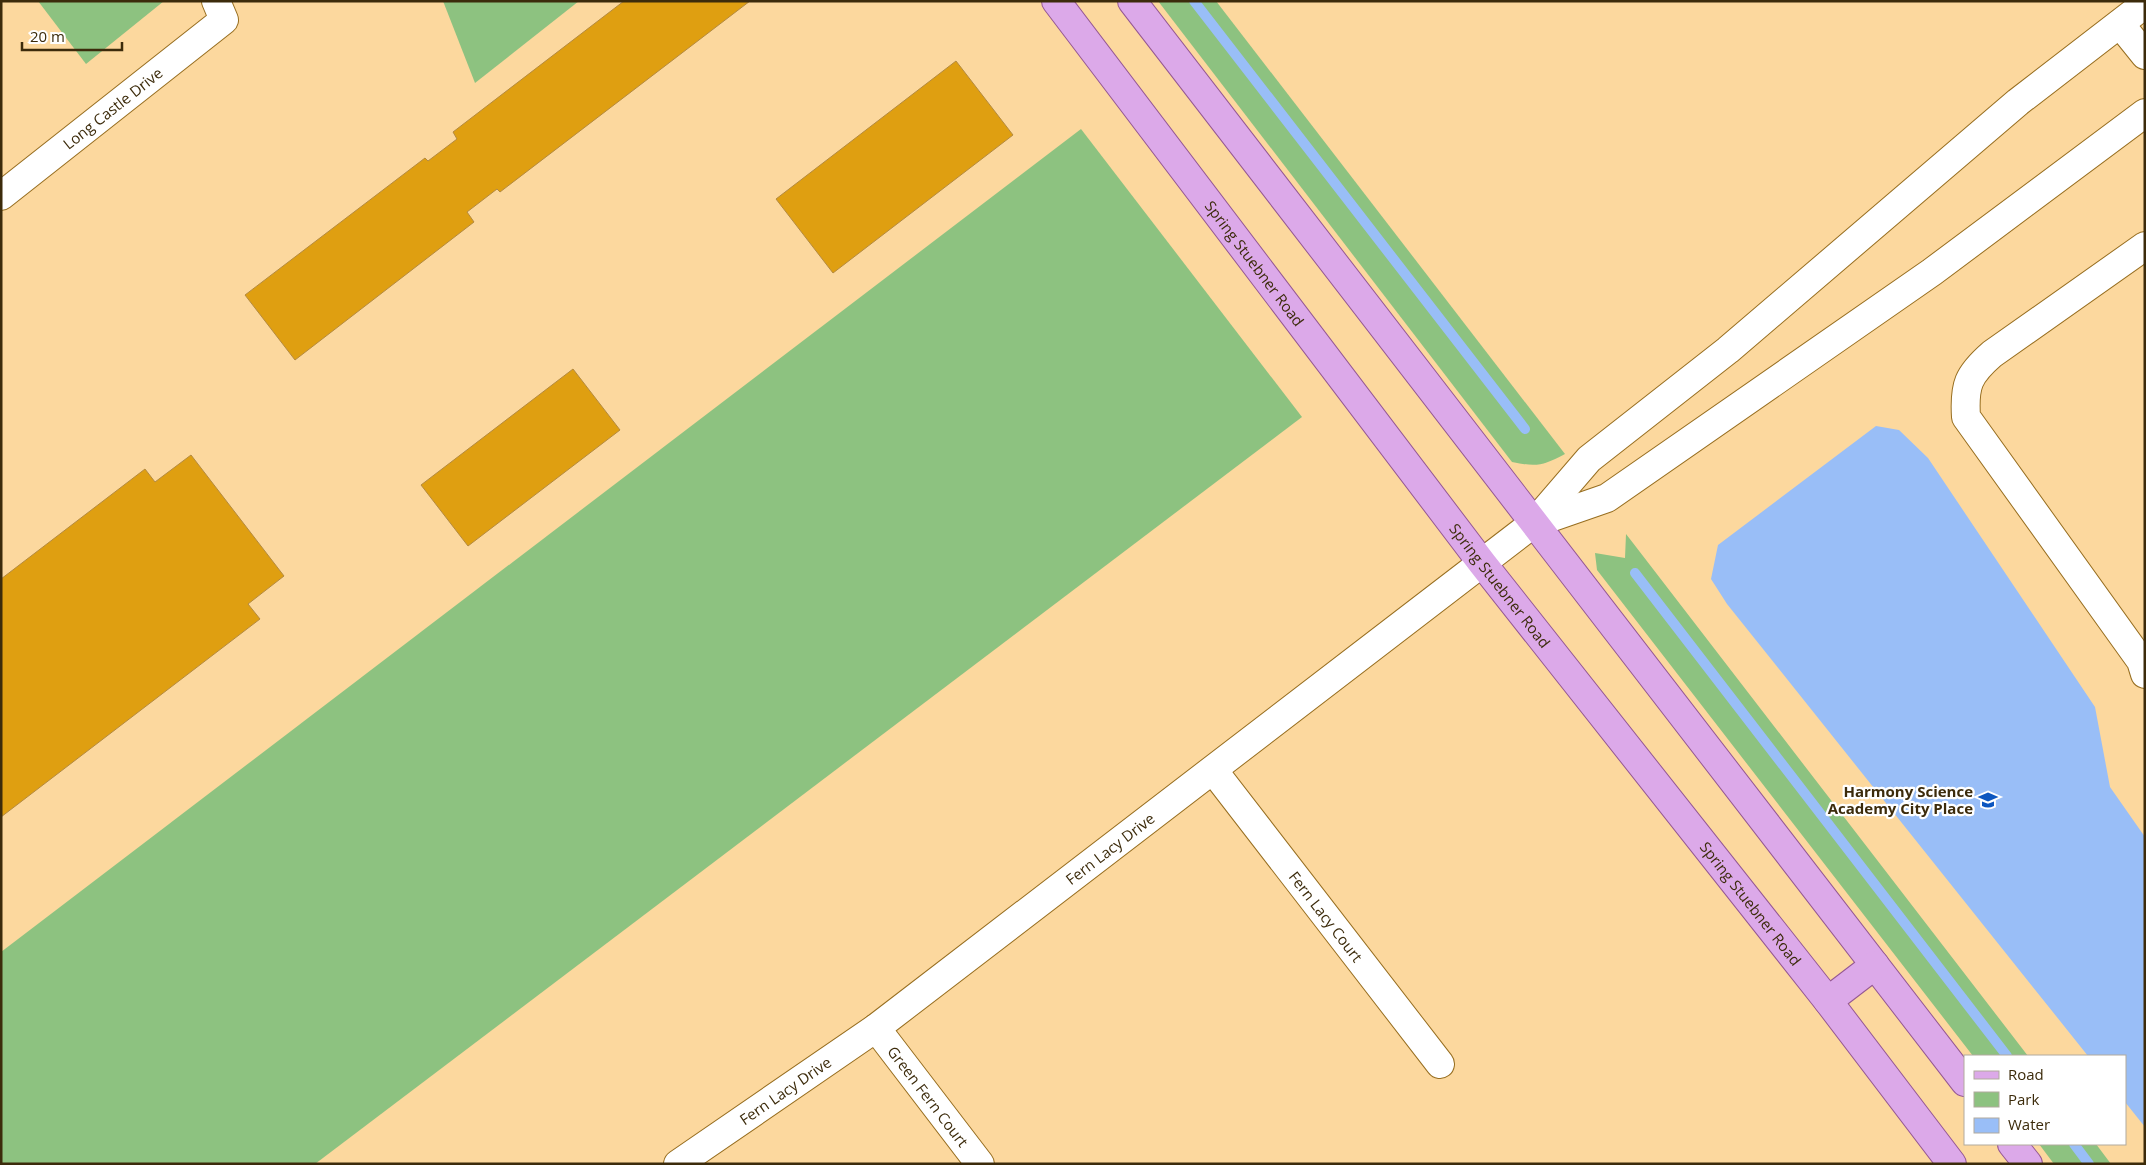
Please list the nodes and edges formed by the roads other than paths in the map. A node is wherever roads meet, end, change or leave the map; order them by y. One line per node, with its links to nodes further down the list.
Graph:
1 (1056, 1): 11 (main road, Spring Stuebner Road)
2 (1132, 1): 10 (main road)
3 (2145, 4): 5 (street)
4 (220, 11): 8 (street, Long Castle Drive)
5 (2120, 24): 6 (street); 10 (street)
6 (2145, 55)
7 (2145, 113): 10 (street)
8 (1, 196)
9 (2145, 246): 12 (street)
10 (1534, 523): 11 (street, Fern Lacy Drive); 14 (main road)
11 (1482, 563): 13 (street, Fern Lacy Drive); 15 (main road, Spring Stuebner Road)
12 (2145, 674)
13 (1213, 770): 16 (street, Fern Lacy Drive); 17 (street, Fern Lacy Court)
14 (1875, 965): 15 (main road); 18 (main road)
15 (1828, 1001): 22 (main road, Spring Stuebner Road)
16 (876, 1028): 20 (street, Fern Lacy Drive); 21 (street, Green Fern Court)
17 (1440, 1064)
18 (1964, 1081)
19 (2013, 1145): 23 (main road)
20 (678, 1164)
21 (980, 1164)
22 (1952, 1164)
23 (2028, 1164)

